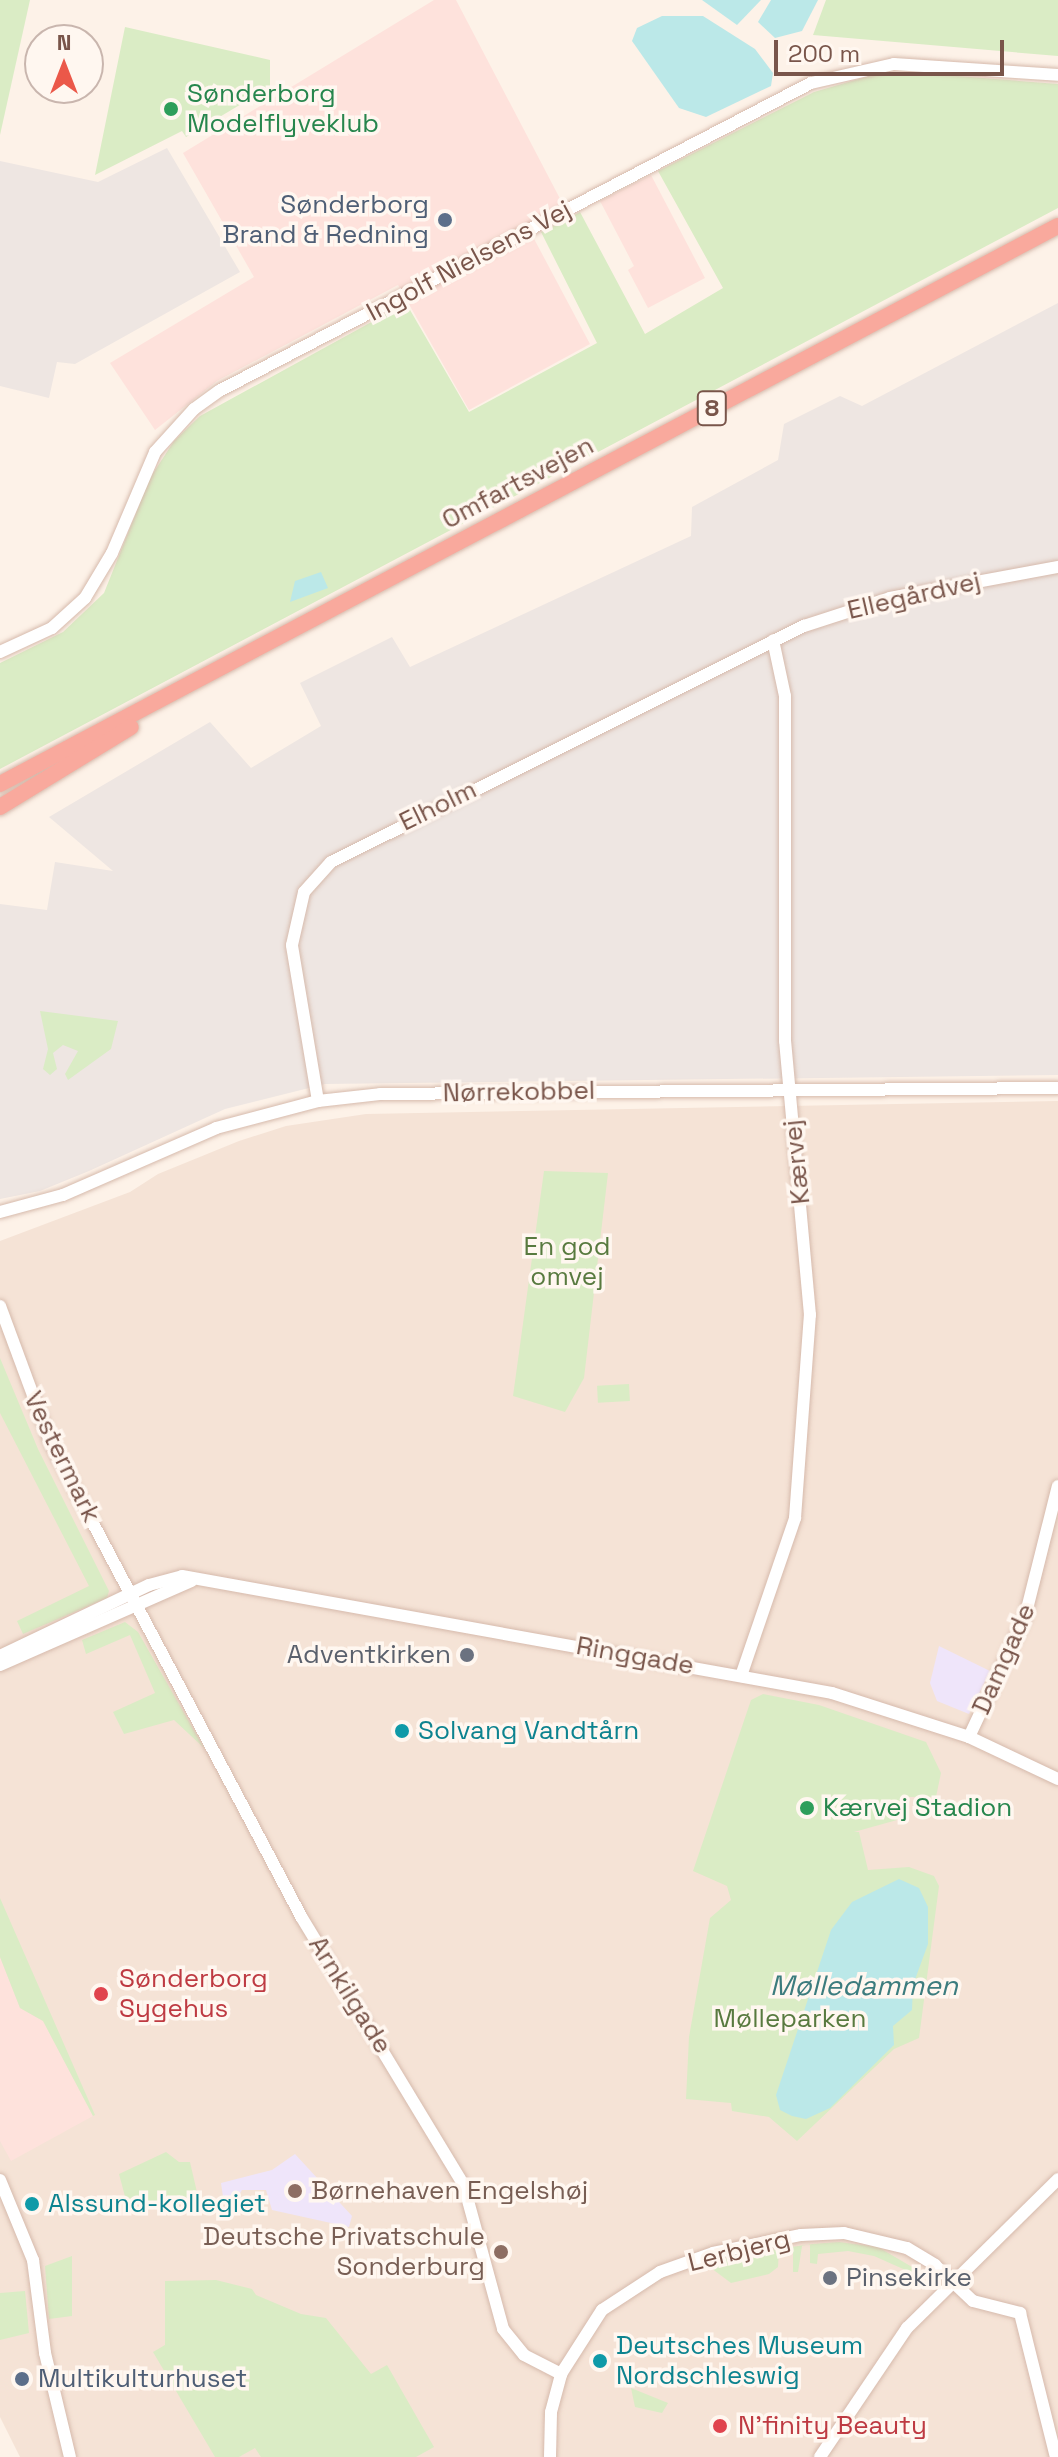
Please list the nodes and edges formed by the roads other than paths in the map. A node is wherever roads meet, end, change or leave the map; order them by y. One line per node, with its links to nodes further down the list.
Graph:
1 (1058, 75): 6 (street, Ingolf Nielsens Vej)
2 (1058, 226): 4 (highway, Omfartsvejen / 8)
3 (1058, 567): 5 (street, Ellegårdvej)
4 (367, 590): 7 (highway, Omfartsvejen / 8); 8 (highway)
5 (773, 640): 10 (street, Kærvej); 11 (street, Elholm)
6 (0, 652)
7 (0, 784)
8 (0, 807)
9 (1058, 1088): 10 (street, Nørrekobbel)
10 (789, 1090): 11 (street, Nørrekobbel); 18 (street, Kærvej)
11 (318, 1101): 12 (street, Nørrekobbel)
12 (0, 1212)
13 (0, 1306): 15 (street, Vestermark)
14 (1058, 1486): 19 (street, Damgade)
15 (134, 1599): 16 (street); 17 (street); 18 (street, Ringgade); 24 (street, Arnkilgade)
16 (0, 1656)
17 (0, 1665)
18 (741, 1676): 19 (street, Ringgade)
19 (969, 1737): 20 (street, Ringgade)
20 (1058, 1779)
21 (1058, 2179): 23 (street)
22 (0, 2180): 25 (street)
23 (952, 2280): 24 (street, Lerbjerg); 27 (street); 28 (street, Lerbjerg)
24 (561, 2374): 26 (street, Lerbjerg)
25 (70, 2457)
26 (550, 2457)
27 (820, 2457)
28 (1056, 2457)

